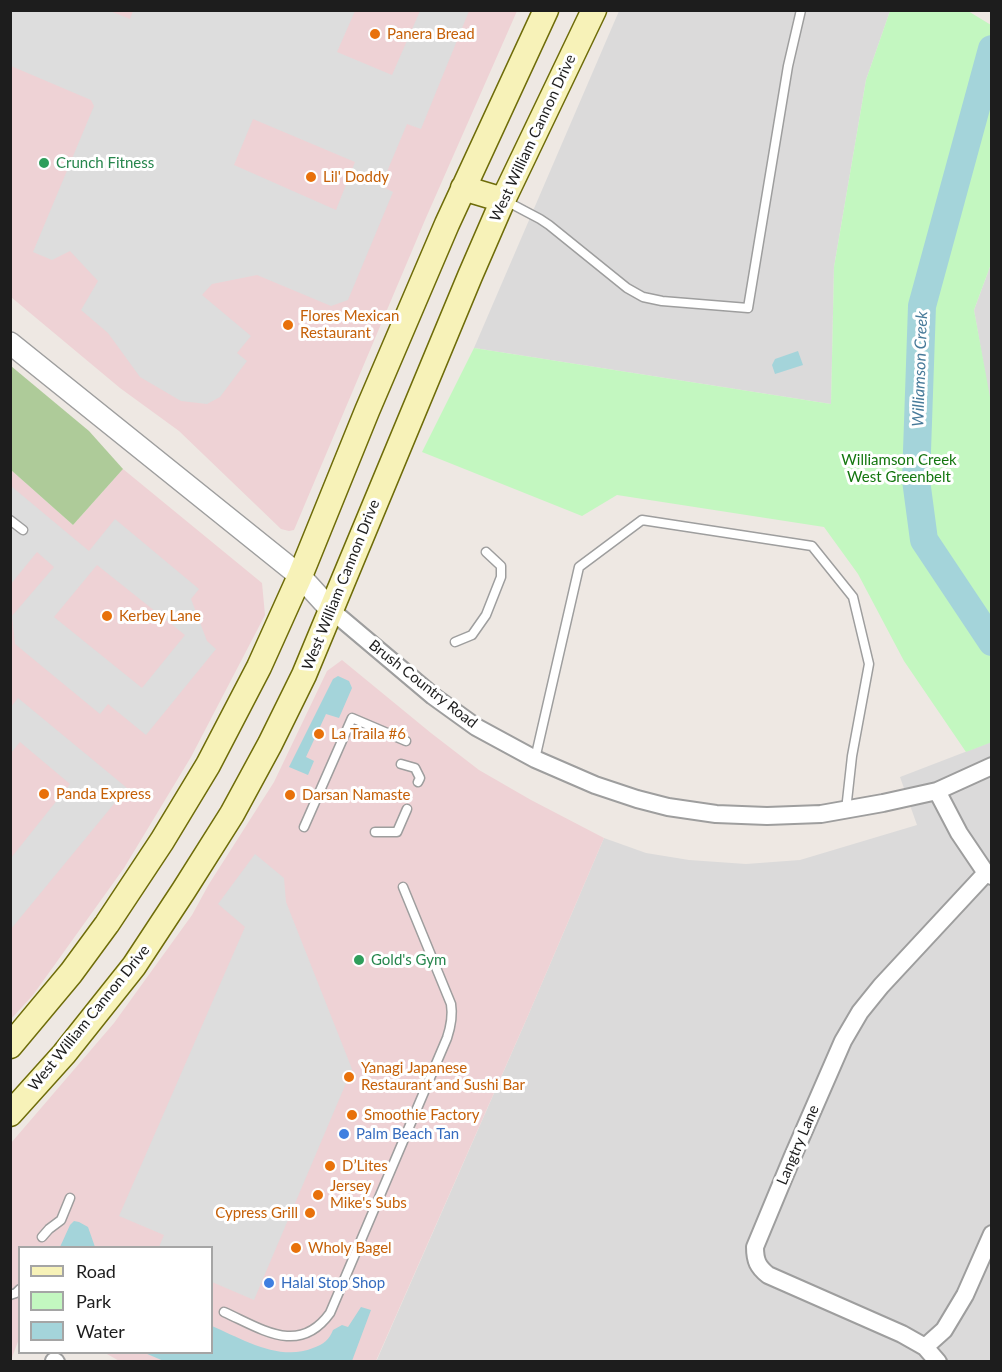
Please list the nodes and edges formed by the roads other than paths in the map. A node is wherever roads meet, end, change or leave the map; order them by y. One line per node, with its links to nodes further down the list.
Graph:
1 (546, 10): 4 (main road)
2 (594, 10): 5 (main road, West William Cannon Drive)
3 (801, 10): 5 (lane)
4 (463, 189): 5 (main road); 10 (main road)
5 (503, 200): 11 (main road, West William Cannon Drive)
6 (10, 343): 10 (street, Brush Country Road)
7 (10, 520): 8 (lane)
8 (23, 530)
9 (486, 552): 12 (lane)
10 (300, 576): 11 (street, Brush Country Road); 25 (main road)
11 (331, 610): 14 (street, Brush Country Road); 26 (main road, West William Cannon Drive)
12 (455, 642)
13 (406, 741): 21 (lane)
14 (535, 759): 20 (street, Brush Country Road); 20 (lane)
15 (401, 764): 17 (lane)
16 (992, 766): 18 (street, Brush Country Road)
17 (418, 782)
18 (938, 791): 20 (street, Brush Country Road); 23 (street)
19 (407, 809): 22 (lane)
20 (846, 810)
21 (304, 826)
22 (375, 832)
23 (989, 875): 31 (street, Langtry Lane)
24 (403, 887): 30 (lane)
25 (10, 1046)
26 (10, 1114)
27 (70, 1198): 29 (lane)
28 (992, 1234): 31 (street)
29 (42, 1237)
30 (224, 1312)
31 (926, 1347): 32 (street, Langtry Lane)
32 (938, 1362)

